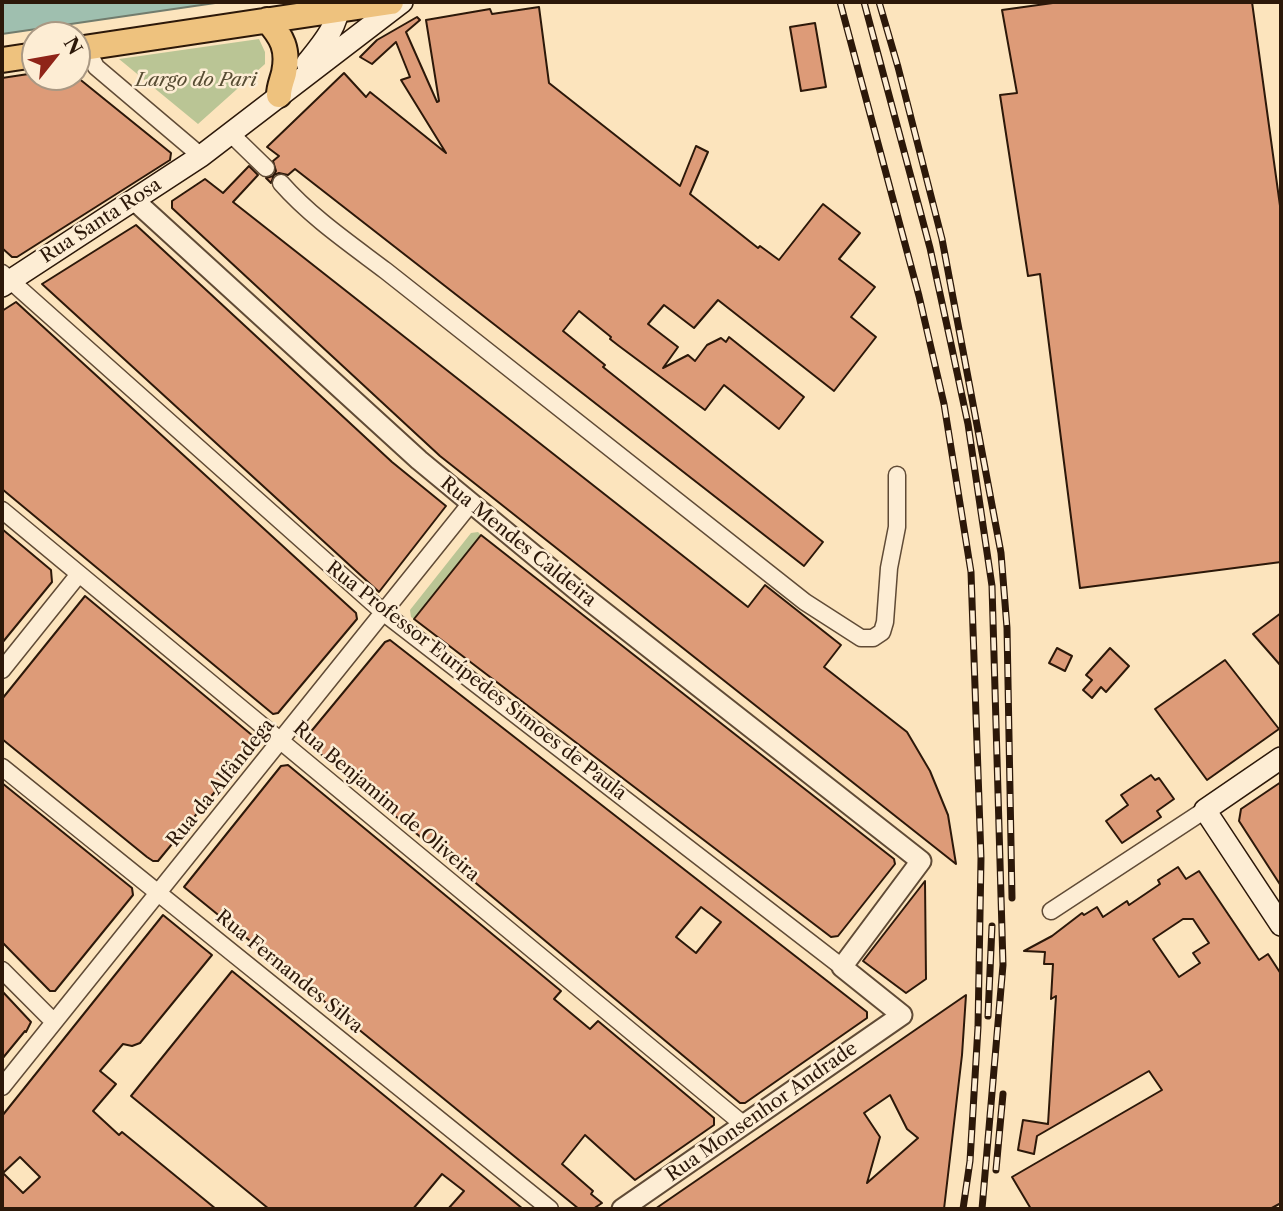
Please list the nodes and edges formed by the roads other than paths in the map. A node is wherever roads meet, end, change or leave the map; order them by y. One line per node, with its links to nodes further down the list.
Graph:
1 (391, 2): 3 (highway)
2 (402, 2): 9 (main road)
3 (339, 6): 4 (highway); 9 (main road)
4 (267, 20): 5 (highway); 9 (highway)
5 (91, 47)
6 (21, 57): 7 (highway)
7 (2, 60)
8 (91, 60): 11 (street)
9 (279, 96): 10 (main road)
10 (231, 134): 11 (main road); 12 (street)
11 (201, 156): 14 (main road, Rua Santa Rosa)
12 (266, 168)
13 (281, 183): 16 (street)
14 (134, 200): 15 (main road, Rua Santa Rosa); 17 (street, Rua Mendes Caldeira)
15 (4, 280): 20 (street, Rua Professor Eurípedes Simoes de Paula)
16 (897, 475)
17 (471, 503): 20 (street, Rua da Alfândega); 29 (street, Rua Mendes Caldeira)
18 (2, 510): 19 (street, Rua Benjamim de Oliveira)
19 (79, 574): 21 (street); 22 (street, Rua Benjamim de Oliveira)
20 (384, 613): 22 (street, Rua da Alfândega); 29 (street, Rua Professor Eurípedes Simoes de Paula)
21 (2, 670)
22 (280, 742): 26 (street, Rua da Alfândega); 34 (street, Rua Benjamim de Oliveira)
23 (1281, 758): 25 (main road)
24 (2, 767): 26 (street, Rua Fernandes Silva)
25 (1205, 810): 27 (street); 28 (main road)
26 (159, 894): 32 (street, Rua da Alfândega); 35 (street, Rua Fernandes Silva)
27 (1051, 911)
28 (1281, 925)
29 (842, 967): 31 (street, Rua Professor Eurípedes Simoes de Paula)
30 (2, 970): 32 (street)
31 (902, 1015): 34 (street, Rua Monsenhor Andrade)
32 (54, 1022): 33 (street, Rua da Alfândega)
33 (2, 1087)
34 (744, 1125): 36 (street, Rua Monsenhor Andrade)
35 (550, 1209)
36 (622, 1209)

